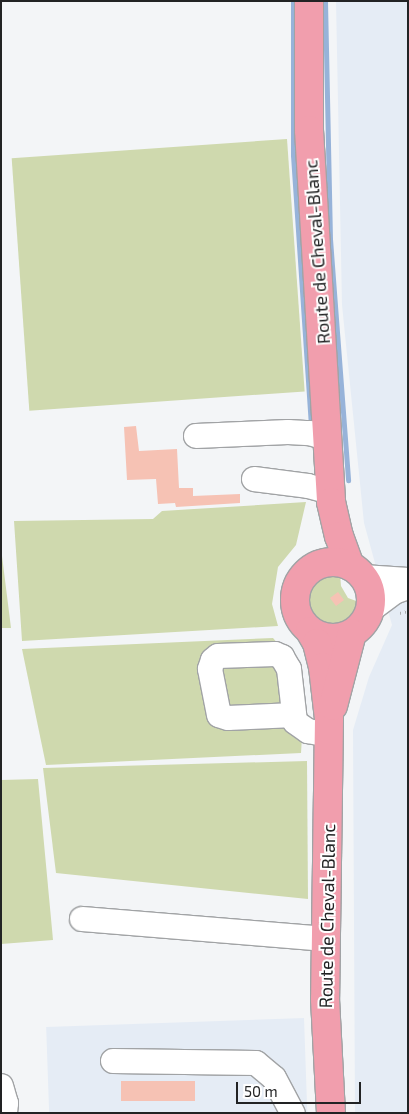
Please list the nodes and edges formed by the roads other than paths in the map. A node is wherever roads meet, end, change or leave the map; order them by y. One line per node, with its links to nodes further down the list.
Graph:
1 (309, 1): 3 (main road, Route de Cheval-Blanc)
2 (196, 436): 3 (street)
3 (328, 439): 5 (main road, Route de Cheval-Blanc)
4 (254, 479): 5 (street)
5 (330, 497): 6 (main road, Route de Cheval-Blanc); 7 (main road, Route de Cheval-Blanc)
6 (314, 566): 7 (main road); 11 (main road)
7 (357, 571): 8 (street); 10 (main road)
8 (408, 580)
9 (408, 587): 10 (street)
10 (369, 611): 12 (main road)
11 (310, 631): 12 (main road); 14 (main road, Route de Cheval-Blanc)
12 (352, 633): 14 (main road, Route de Cheval-Blanc)
13 (294, 715): 14 (street)
14 (329, 727): 16 (main road, Route de Cheval-Blanc)
15 (82, 919): 16 (street)
16 (326, 939): 21 (main road, Route de Cheval-Blanc)
17 (113, 1061): 20 (street)
18 (1, 1086): 19 (street)
19 (5, 1113)
20 (293, 1113)
21 (331, 1113)

